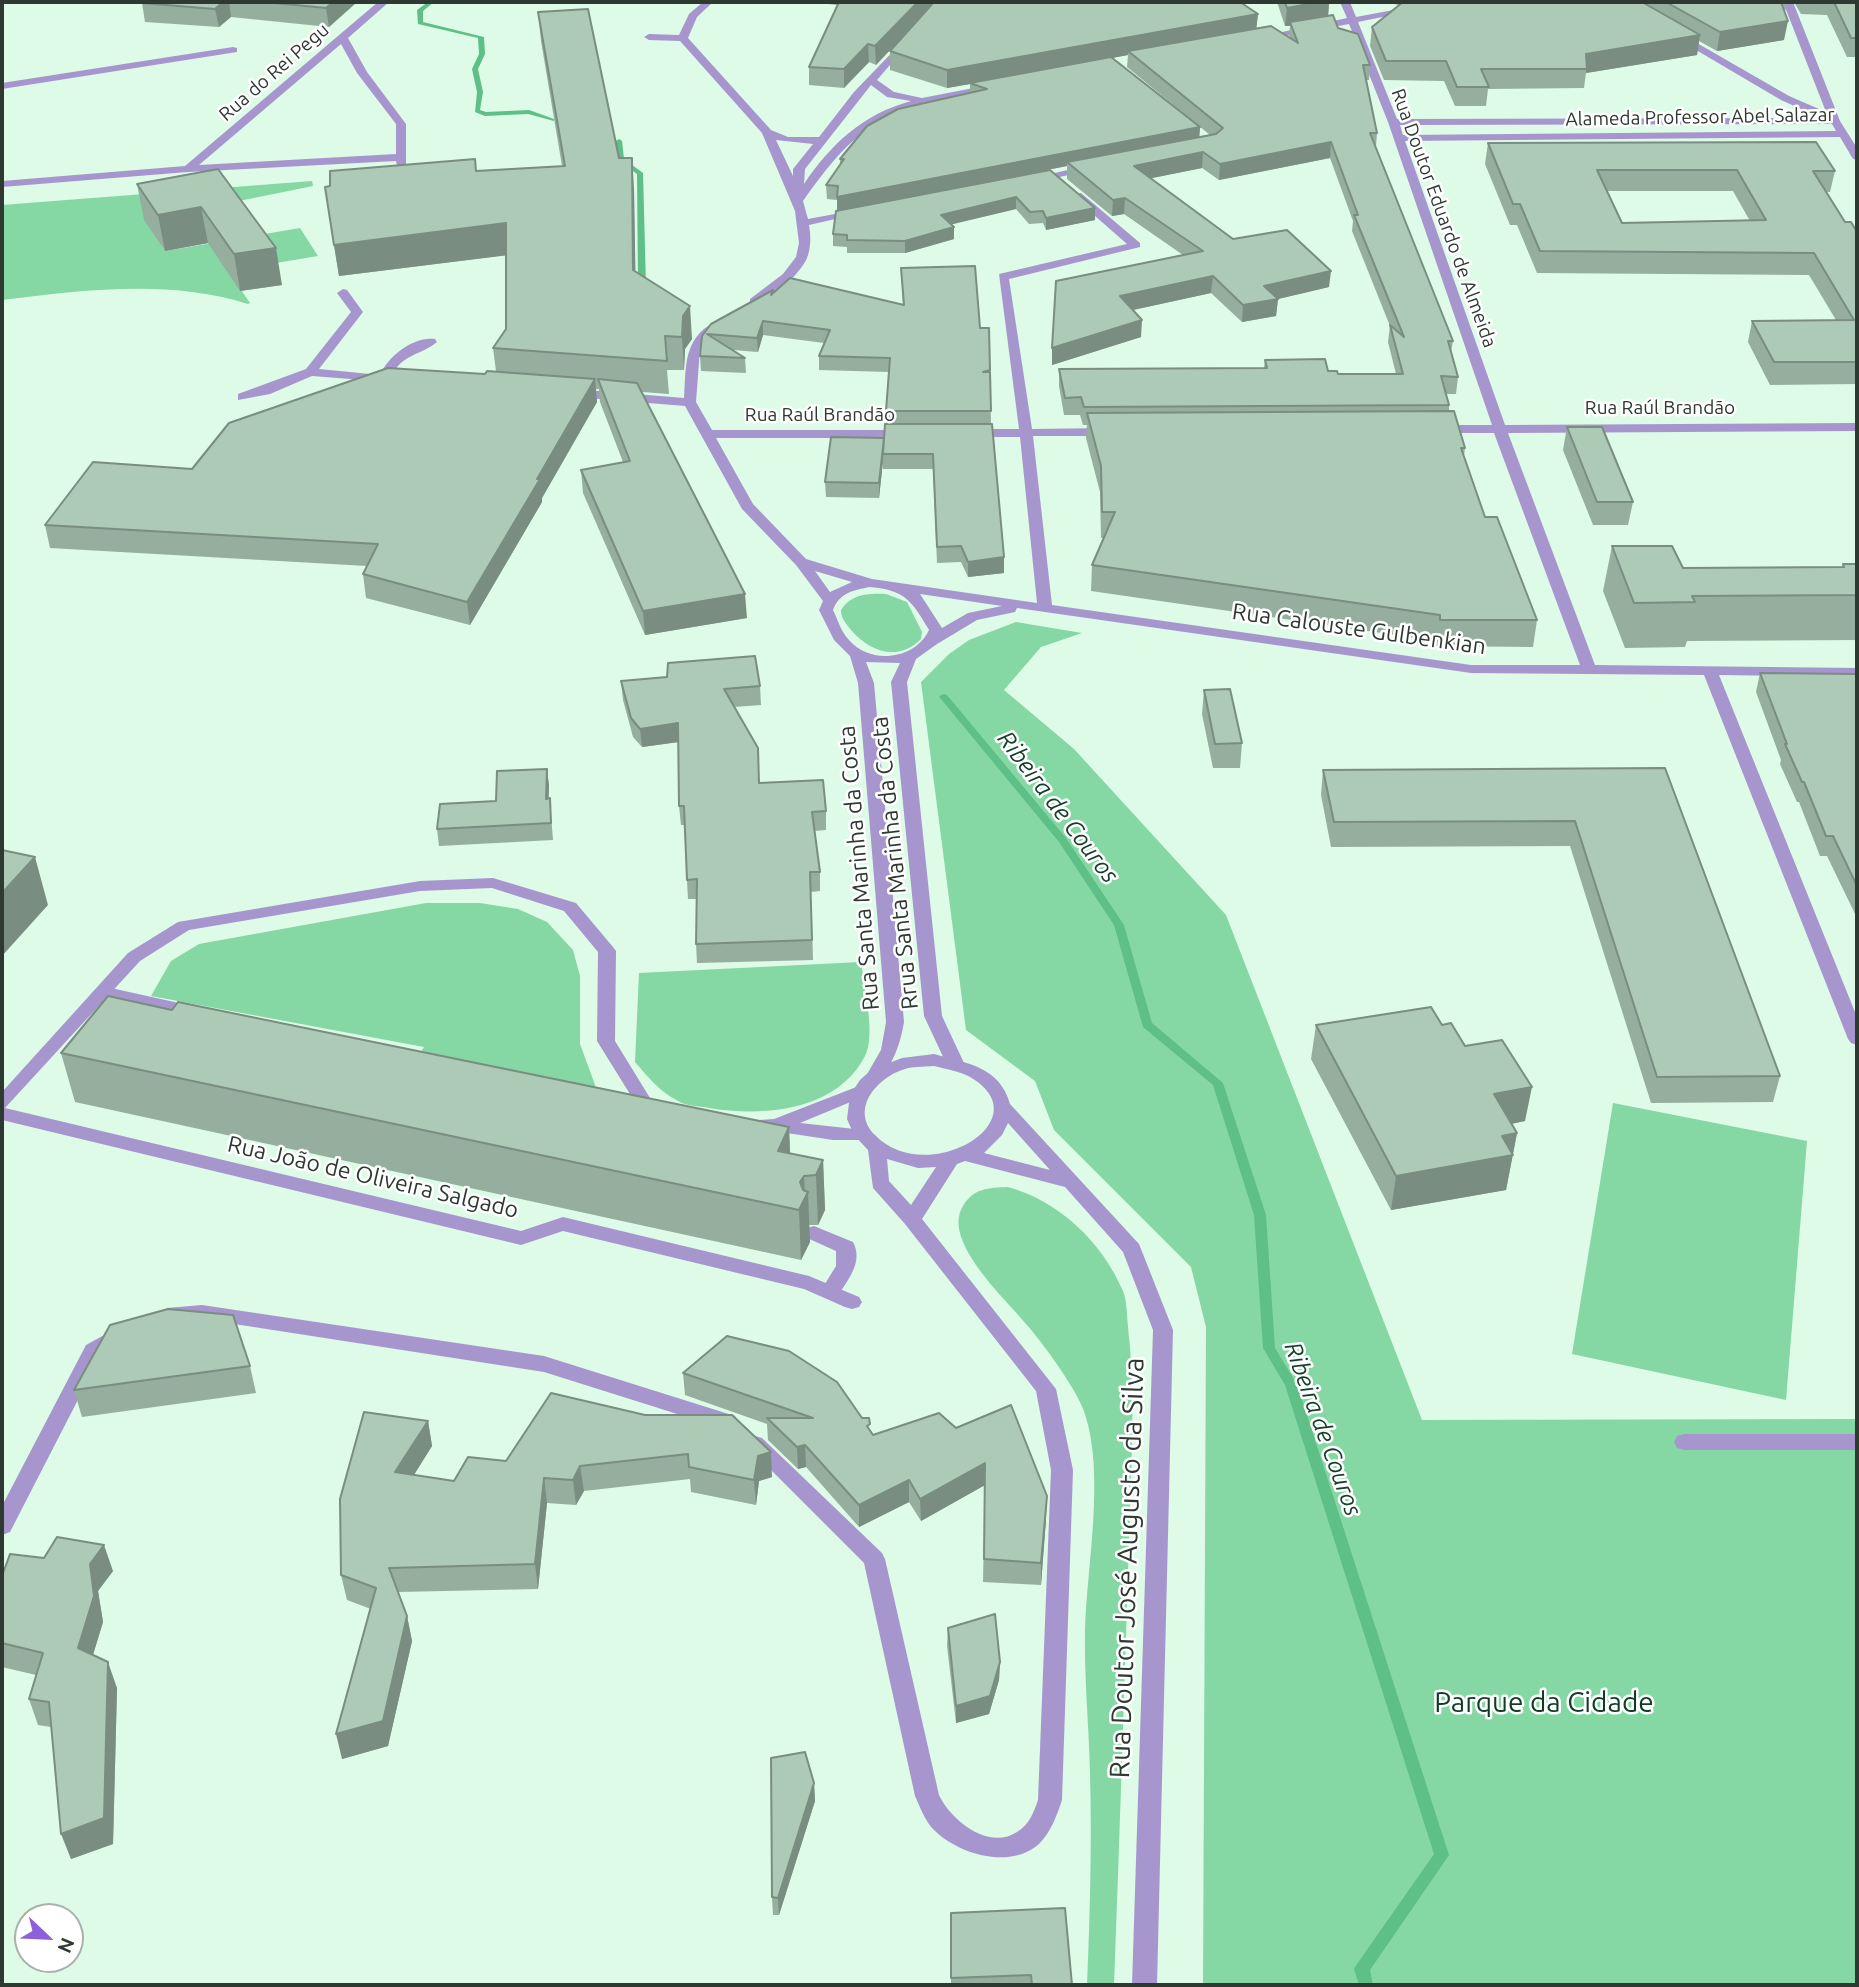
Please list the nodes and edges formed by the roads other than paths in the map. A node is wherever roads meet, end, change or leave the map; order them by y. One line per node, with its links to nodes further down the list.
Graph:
1 (384, 2): 9 (street, Rua do Rei Pegu)
2 (708, 2): 11 (street)
3 (1345, 2): 6 (street, Rua Doutor Eduardo de Almeida)
4 (1450, 2): 6 (street)
5 (1788, 2): 18 (street)
6 (1352, 20): 12 (street); 19 (street, Rua Doutor Eduardo de Almeida)
7 (1668, 31): 18 (street)
8 (914, 32): 14 (street)
9 (342, 36): 24 (street); 27 (street, Rua do Rei Pegu)
10 (649, 37): 11 (street)
11 (683, 38): 20 (street)
12 (1248, 40)
13 (233, 50): 16 (street)
14 (872, 81): 17 (street); 23 (street)
15 (1004, 85): 17 (street)
16 (2, 86)
17 (921, 99): 32 (street)
18 (1835, 121): 19 (street, Alameda Professor Abel Salazar); 21 (street, Alameda Professor Abel Salazar)
19 (1392, 122): 22 (street, Rua Doutor Eduardo de Almeida)
20 (768, 132): 23 (street); 32 (street)
21 (1843, 134): 22 (street, Alameda Professor Abel Salazar); 25 (street)
22 (1398, 138): 44 (street, Rua Doutor Eduardo de Almeida)
23 (821, 140): 32 (street)
24 (401, 157): 27 (street); 29 (street)
25 (1857, 157)
26 (1103, 166): 28 (street)
27 (188, 169): 31 (street)
28 (1053, 176): 30 (street); 48 (street)
29 (403, 178)
30 (1027, 181)
31 (2, 184)
32 (797, 201): 34 (street)
33 (870, 211): 34 (street)
34 (804, 223): 42 (street)
35 (343, 293): 37 (street)
36 (431, 342): 38 (street)
37 (310, 372): 38 (street); 41 (street)
38 (385, 379): 39 (street)
39 (413, 381)
40 (565, 393): 42 (street)
41 (243, 397)
42 (690, 402): 49 (street)
43 (1857, 427): 44 (street, Rua Raúl Brandão)
44 (1500, 428): 45 (street, Rua Raúl Brandão); 60 (street, Rua Doutor Eduardo de Almeida)
45 (1415, 429)
46 (1124, 432): 48 (street)
47 (957, 433): 48 (street)
48 (1026, 433): 56 (street)
49 (707, 434): 50 (street, Rua Raúl Brandão); 51 (street)
50 (915, 434)
51 (801, 562): 52 (street); 54 (street)
52 (870, 583): 53 (street); 54 (street)
53 (905, 588): 55 (street, Rua Calouste Gulbenkian); 57 (street)
54 (829, 600): 58 (street)
55 (1024, 607): 56 (street, Rua Calouste Gulbenkian); 57 (street, Rua Calouste Gulbenkian)
56 (1045, 610): 60 (street, Rua Calouste Gulbenkian)
57 (934, 640): 59 (street)
58 (856, 653): 59 (street); 67 (street, Rua Santa Marinha da Costa)
59 (910, 656): 66 (street, Rrua Santa Marinha da Costa)
60 (1588, 670): 61 (street, Rua Calouste Gulbenkian)
61 (1710, 671): 62 (street, Rua Calouste Gulbenkian); 65 (street)
62 (1857, 672)
63 (102, 992): 64 (street); 69 (street); 71 (street)
64 (209, 1016)
65 (1857, 1039)
66 (955, 1063): 67 (street); 70 (street)
67 (875, 1076): 68 (street)
68 (859, 1092): 74 (street); 75 (street)
69 (2, 1103)
70 (1004, 1108): 76 (street); 77 (street, Rua Doutor José Augusto da Silva)
71 (679, 1113)
72 (2, 1114): 80 (street, Rua João de Oliveira Salgado)
73 (752, 1122): 74 (street)
74 (776, 1125): 75 (street)
75 (871, 1142): 76 (street); 78 (street)
76 (958, 1157): 77 (street); 78 (street)
77 (1070, 1182): 87 (street, Rua Doutor José Augusto da Silva)
78 (912, 1219): 82 (street)
79 (814, 1233): 80 (street)
80 (830, 1292): 81 (street, Rua João de Oliveira Salgado)
81 (852, 1302)
82 (154, 1313)
83 (134, 1325): 86 (street)
84 (1684, 1442): 85 (street)
85 (1857, 1442)
86 (2, 1526)
87 (1145, 1985)

